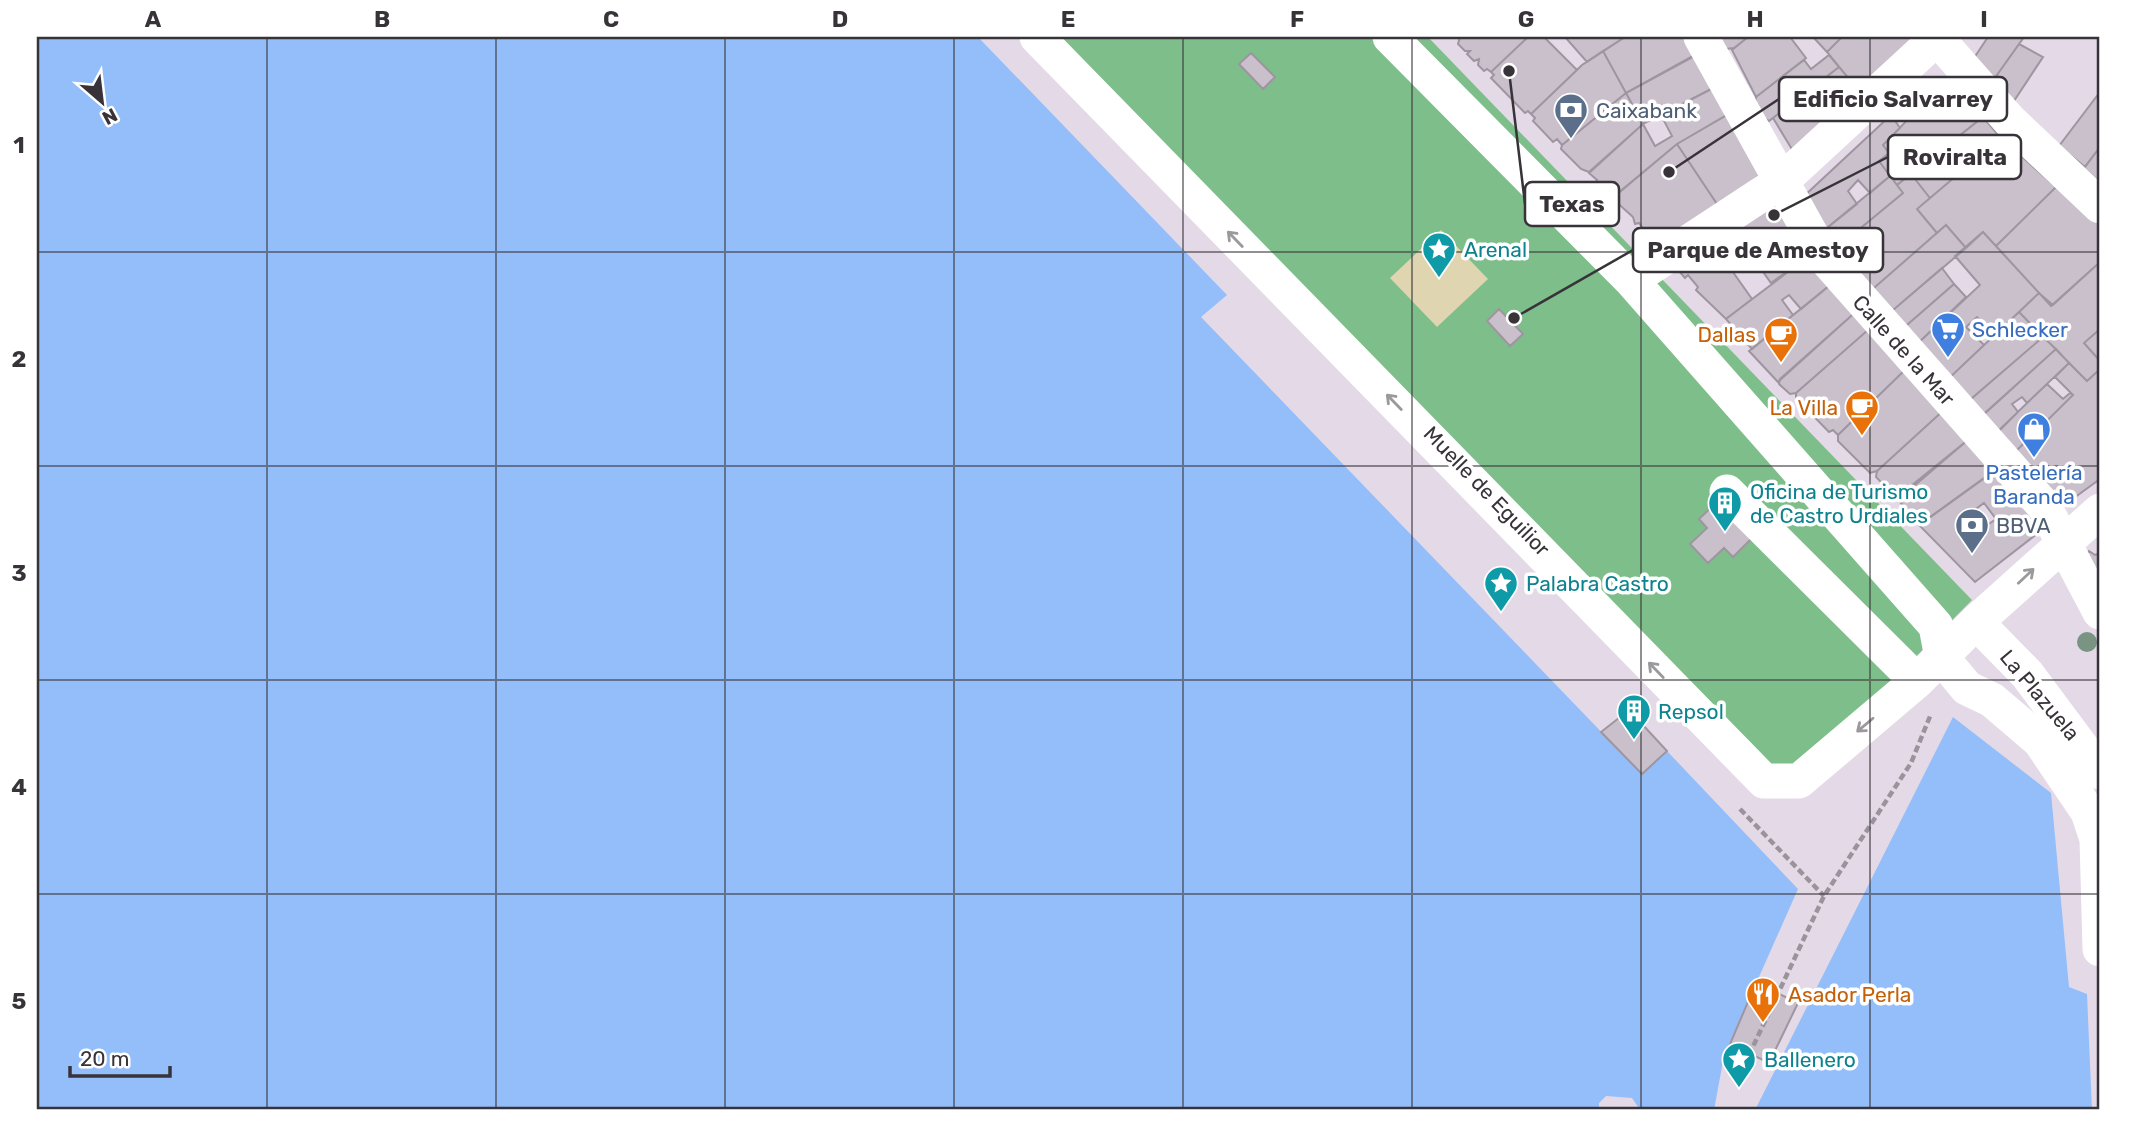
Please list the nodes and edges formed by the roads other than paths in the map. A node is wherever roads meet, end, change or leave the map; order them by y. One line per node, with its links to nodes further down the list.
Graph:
1 (1037, 37): 13 (street, one-way to 1)
2 (1391, 37): 7 (street)
3 (1701, 37): 5 (street, Calle de la Mar)
4 (1937, 37): 5 (street); 6 (street)
5 (1783, 180): 7 (street); 10 (street, Calle de la Mar)
6 (2100, 206)
7 (1631, 280): 13 (street)
8 (1727, 492): 13 (street)
9 (2100, 511): 10 (street)
10 (2064, 541): 11 (street); 12 (street, one-way to 10)
11 (2100, 612)
12 (1976, 622): 13 (street); 14 (street, La Plazuela)
13 (1939, 673): 15 (street)
14 (2100, 772)
15 (2100, 949)

